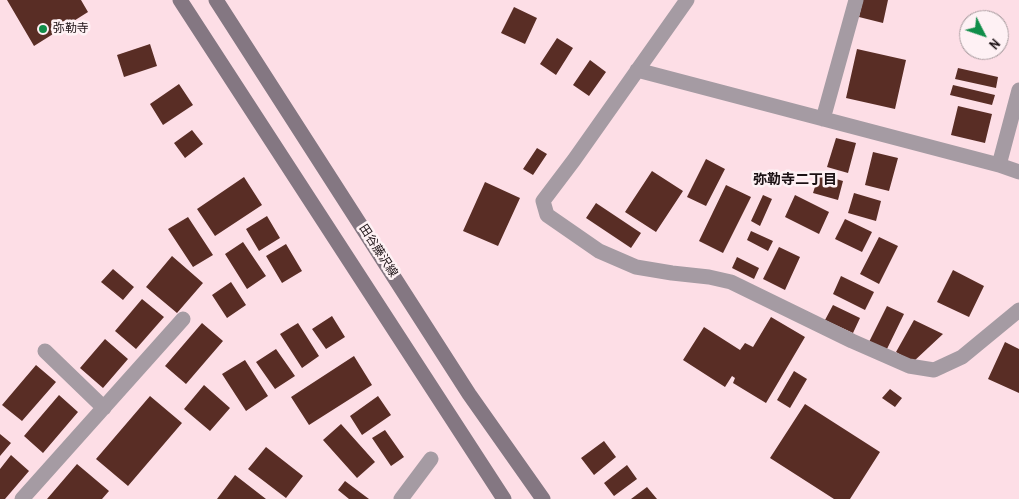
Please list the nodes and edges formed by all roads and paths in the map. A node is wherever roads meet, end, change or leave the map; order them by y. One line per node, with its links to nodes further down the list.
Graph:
1 (180, 0): 18 (main road)
2 (216, 0): 15 (main road, 田谷藤沢線)
3 (687, 0): 5 (street)
4 (856, 0): 7 (street)
5 (637, 70): 7 (street); 10 (street)
6 (1019, 90): 8 (street)
7 (823, 119): 8 (street)
8 (999, 165): 9 (street)
9 (1019, 172)
10 (1019, 310)
11 (183, 319): 13 (street)
12 (45, 351): 13 (street)
13 (104, 408): 16 (street)
14 (432, 459): 17 (street)
15 (542, 497)
16 (22, 499)
17 (401, 499)
18 (504, 499)

